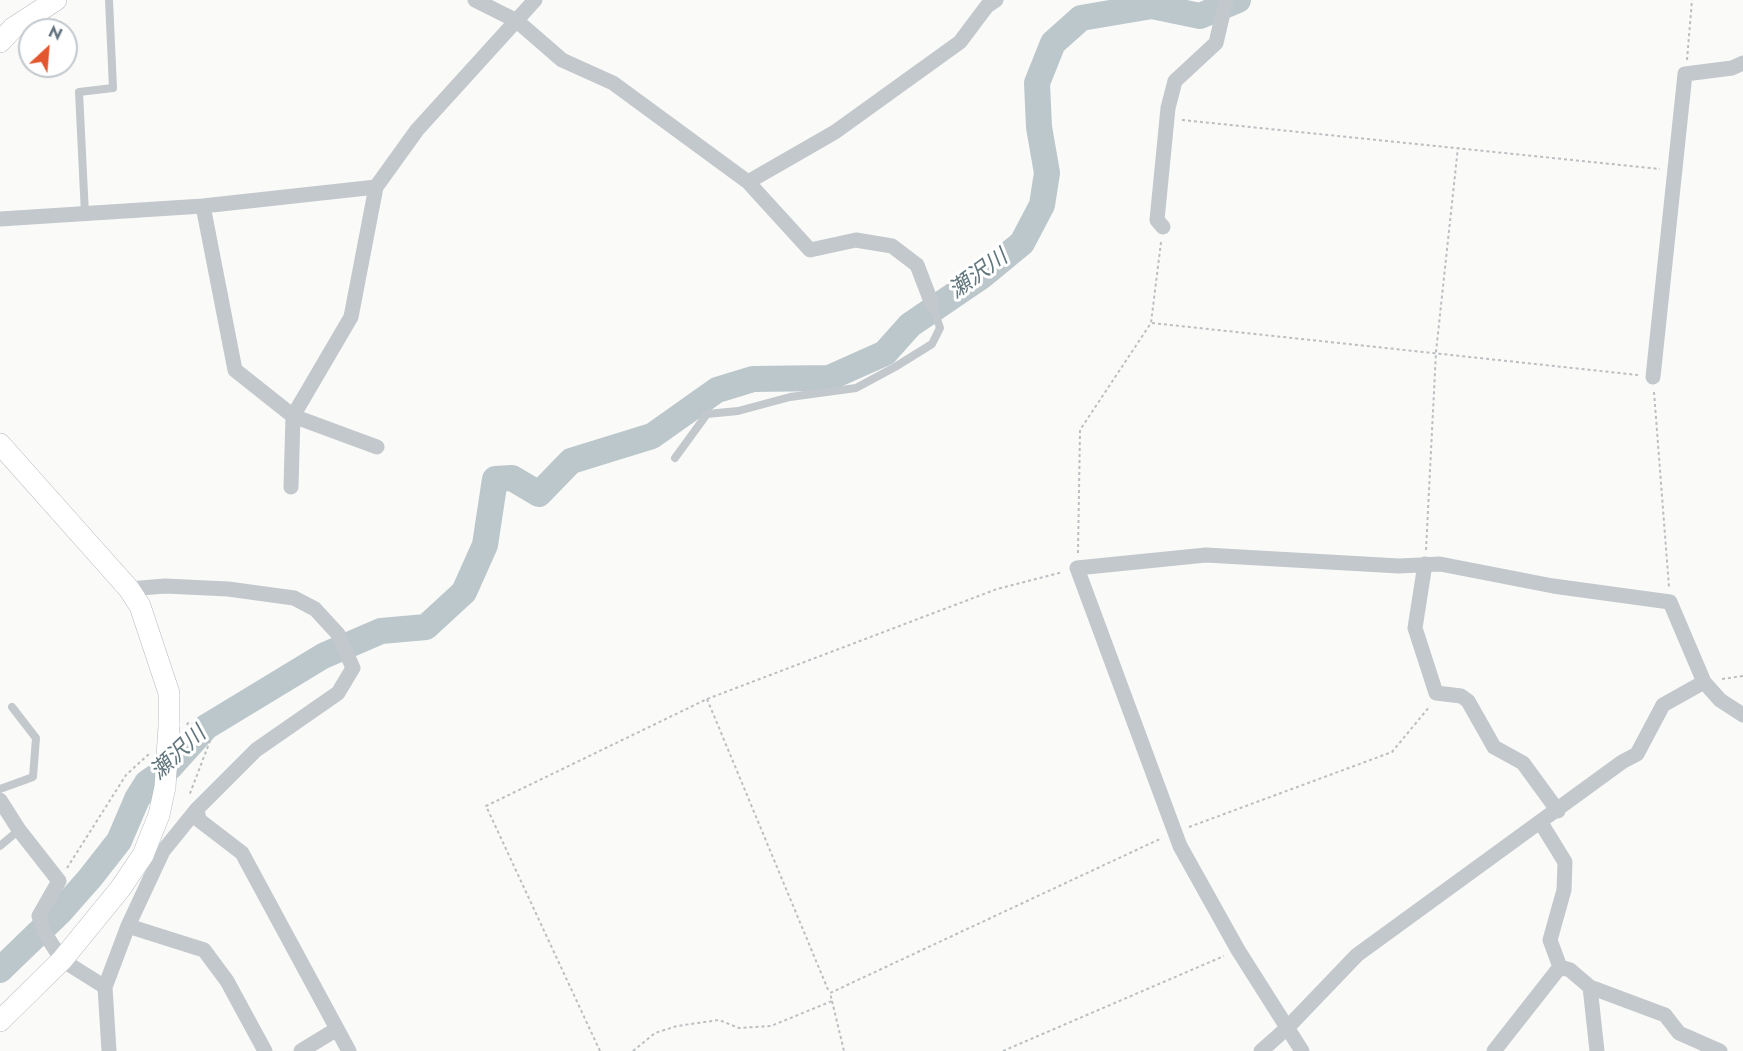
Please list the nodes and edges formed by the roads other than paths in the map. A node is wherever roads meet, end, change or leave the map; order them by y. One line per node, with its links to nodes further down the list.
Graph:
1 (56, 0): 8 (main road)
2 (109, 0): 13 (lane)
3 (474, 0): 7 (street)
4 (535, 0): 7 (street)
5 (996, 0): 10 (street)
6 (1226, 0): 15 (street)
7 (517, 21): 10 (street); 11 (street)
8 (0, 42)
9 (1743, 63): 17 (street)
10 (748, 182): 16 (street)
11 (376, 187): 12 (street); 18 (street)
12 (202, 206): 13 (street); 18 (street)
13 (85, 214): 14 (street)
14 (0, 219)
15 (1163, 227)
16 (932, 304): 21 (lane)
17 (1653, 377)
18 (293, 416): 20 (street); 22 (street)
19 (0, 444): 24 (main road)
20 (376, 447)
21 (675, 458)
22 (291, 487)
23 (1425, 564): 25 (street); 31 (street); 41 (street)
24 (129, 589): 30 (street); 36 (main road, bridge)
25 (1704, 682): 27 (street); 31 (street)
26 (12, 707): 28 (lane)
27 (1743, 715)
28 (0, 789)
29 (0, 800): 33 (street)
30 (197, 809): 35 (street); 42 (street)
31 (1558, 811): 32 (street)
32 (1541, 823): 37 (street); 41 (street)
33 (19, 830): 34 (lane); 36 (street)
34 (0, 846)
35 (128, 926): 38 (street); 44 (street)
36 (62, 960): 38 (street); 40 (main road)
37 (1560, 967): 39 (street); 49 (street)
38 (105, 987): 43 (street)
39 (1590, 987): 50 (street); 51 (street)
40 (0, 1021)
41 (1287, 1028): 47 (street); 48 (street)
42 (337, 1029): 45 (street); 46 (street)
43 (109, 1051)
44 (265, 1051)
45 (301, 1051)
46 (349, 1051)
47 (1261, 1051)
48 (1302, 1051)
49 (1494, 1051)
50 (1597, 1051)
51 (1720, 1051)

